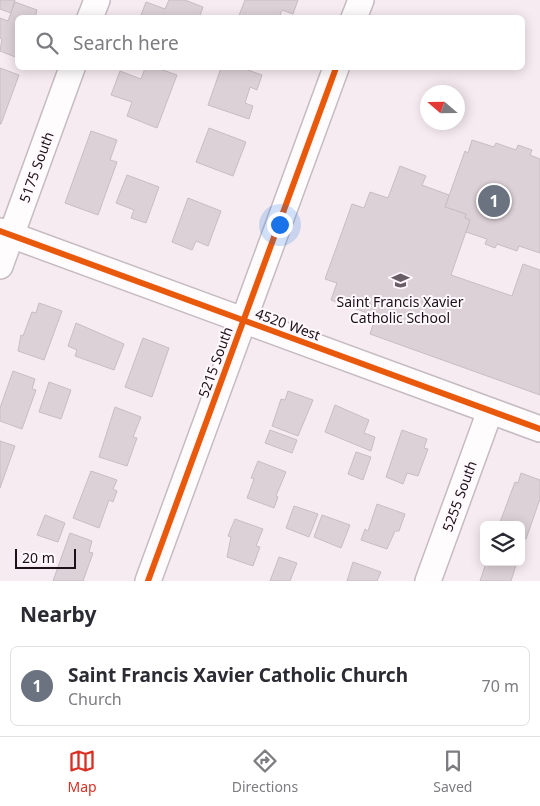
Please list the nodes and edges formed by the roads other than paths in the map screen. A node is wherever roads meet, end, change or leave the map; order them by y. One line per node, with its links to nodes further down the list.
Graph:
1 (97, 0): 3 (street)
2 (361, 0): 4 (street)
3 (91, 15)
4 (355, 15)
5 (71, 70): 7 (street, 5175 South)
6 (335, 70): 9 (street, 5215 South)
7 (6, 233): 8 (street, 5175 South); 9 (street, 4520 West)
8 (0, 266)
9 (244, 321): 10 (street, 4520 West); 12 (street, 5215 South)
10 (490, 411): 11 (street, 4520 West); 13 (street, 5255 South)
11 (540, 429)
12 (148, 581)
13 (428, 581)

